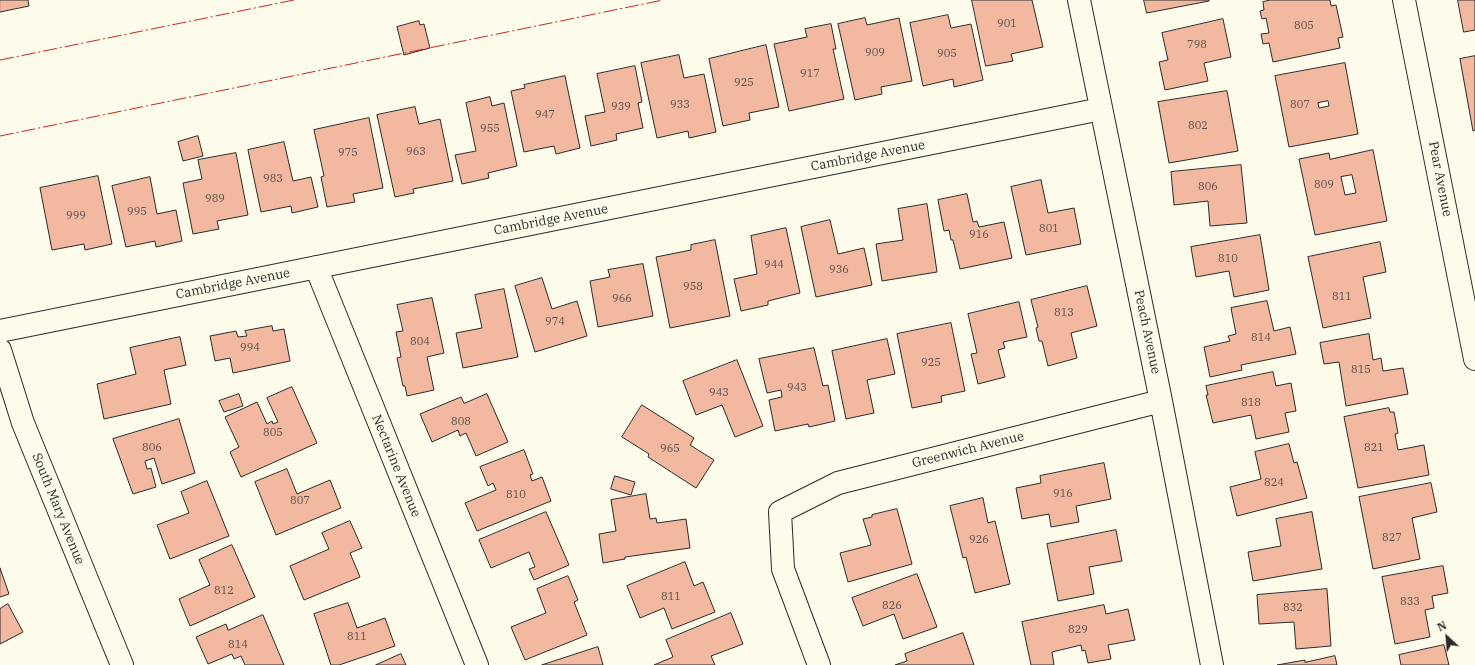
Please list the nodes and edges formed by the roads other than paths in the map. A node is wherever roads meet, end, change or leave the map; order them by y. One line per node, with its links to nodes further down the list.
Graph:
1 (1079, 0): 3 (street, Peach Avenue)
2 (1404, 0): 7 (street, Pear Avenue)
3 (1101, 109): 4 (street, Cambridge Avenue); 8 (street, Peach Avenue)
4 (316, 267): 5 (street, Cambridge Avenue); 10 (street, Nectarine Avenue)
5 (0, 331)
6 (0, 350): 9 (street, South Mary Avenue)
7 (1475, 359)
8 (1161, 401): 11 (street, Greenwich Avenue); 12 (street, Peach Avenue)
9 (122, 665)
10 (477, 665)
11 (819, 665)
12 (1212, 665)

